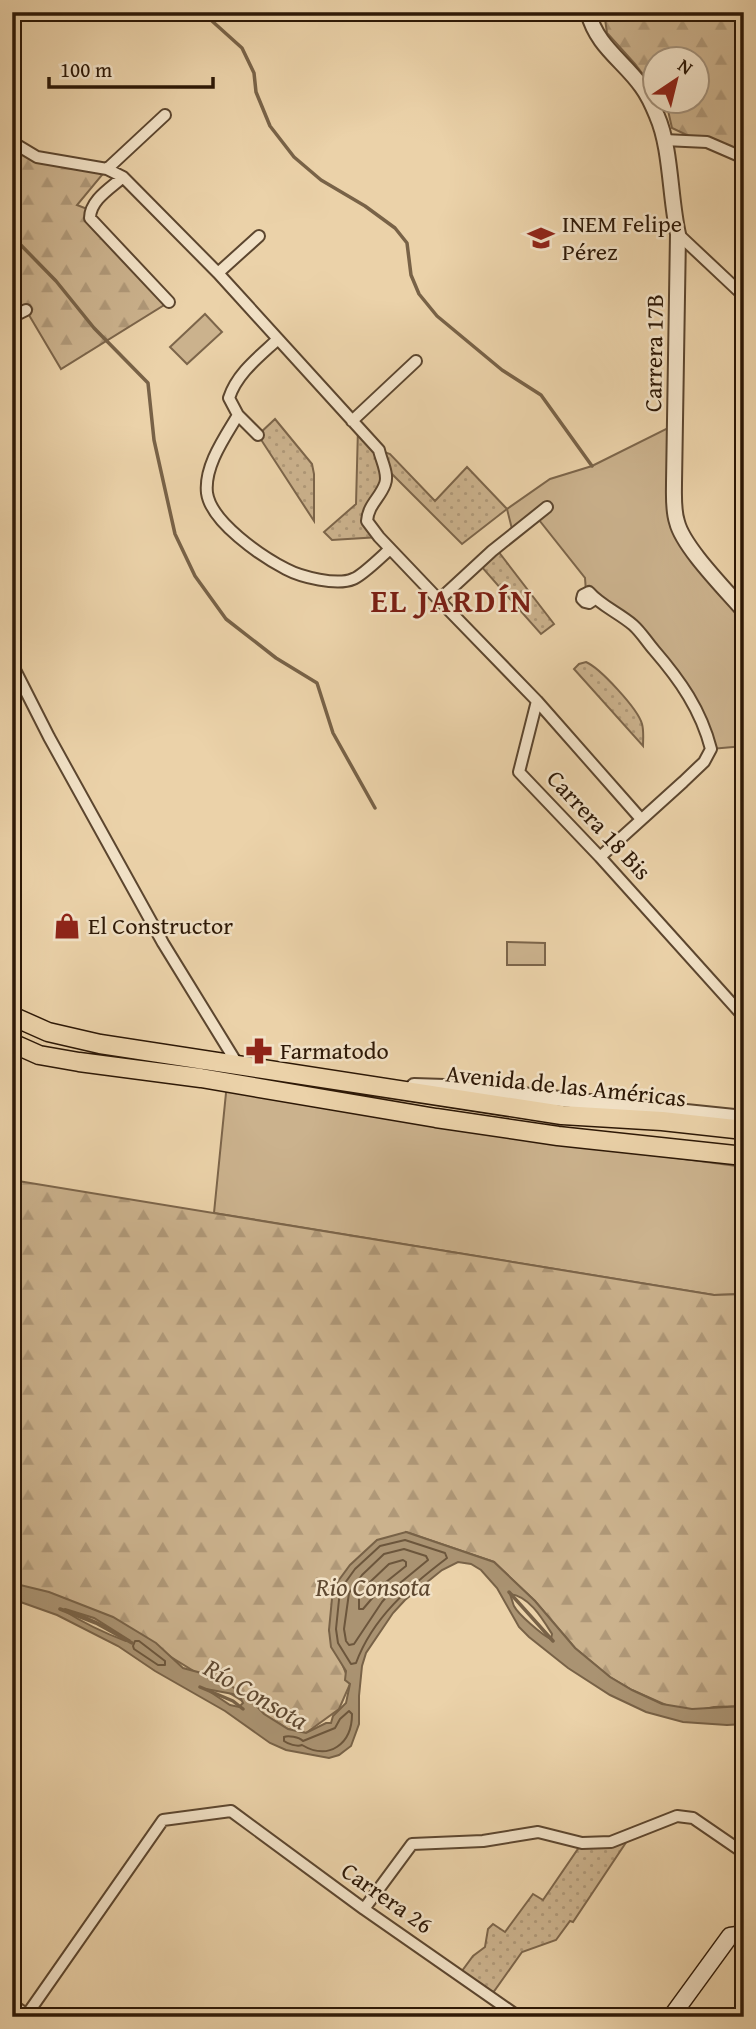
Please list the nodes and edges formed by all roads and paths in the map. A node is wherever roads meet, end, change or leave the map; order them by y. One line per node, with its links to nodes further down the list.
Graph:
1 (588, 12): 3 (street, Carrera 17B)
2 (165, 115): 6 (street)
3 (664, 140): 5 (street); 8 (street, Carrera 17B)
4 (12, 142): 6 (street)
5 (744, 158)
6 (107, 169): 7 (street)
7 (123, 177): 10 (street); 12 (street)
8 (678, 234): 11 (street); 24 (street, Carrera 17B)
9 (259, 236): 10 (street)
10 (218, 273): 15 (street)
11 (744, 296)
12 (169, 302)
13 (26, 310): 14 (street)
14 (12, 317)
15 (278, 339): 17 (street); 18 (street)
16 (416, 361): 18 (street)
17 (238, 415): 19 (street); 21 (street)
18 (352, 421): 21 (street)
19 (258, 435)
20 (547, 507): 23 (street)
21 (390, 549): 23 (street)
22 (593, 597): 27 (street)
23 (439, 600): 26 (street)
24 (744, 611)
25 (12, 664): 32 (street)
26 (537, 701): 27 (street); 28 (street, Carrera 18 Bis)
27 (641, 820): 28 (street)
28 (600, 857): 30 (street, Carrera 18 Bis)
29 (12, 1016): 32 (main road, Avenida de las Américas)
30 (744, 1017)
31 (12, 1043): 33 (main road, Avenida de las Américas)
32 (238, 1065): 33 (main road); 34 (main road, Avenida de las Américas)
33 (201, 1078): 38 (main road, Avenida de las Américas)
34 (371, 1086): 35 (street); 36 (main road, Avenida de las Américas)
35 (744, 1118)
36 (744, 1130)
37 (744, 1136): 38 (main road)
38 (641, 1146): 39 (main road, Avenida de las Américas)
39 (744, 1156)
40 (744, 1853): 41 (street)
41 (365, 1909): 44 (street, Carrera 26); 45 (street, Carrera 26)
42 (744, 1934): 46 (main road)
43 (12, 2007): 44 (street)
44 (26, 2017)
45 (519, 2017)
46 (671, 2017)

